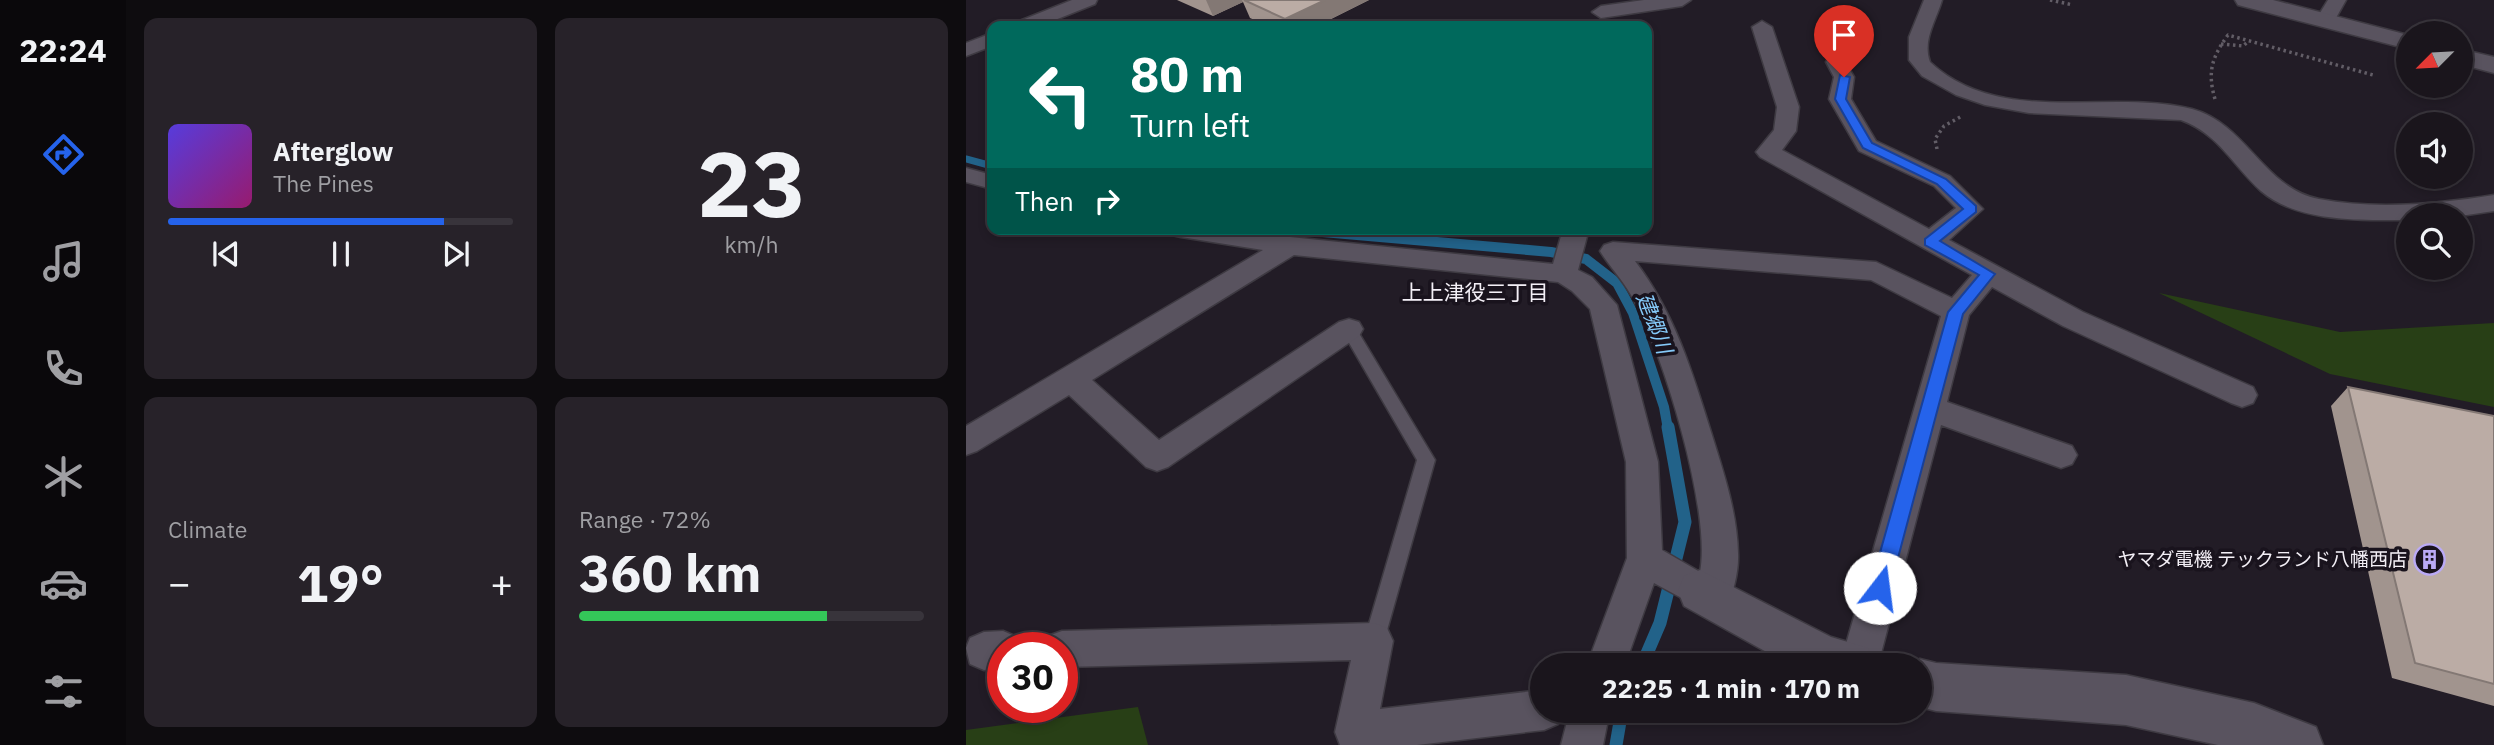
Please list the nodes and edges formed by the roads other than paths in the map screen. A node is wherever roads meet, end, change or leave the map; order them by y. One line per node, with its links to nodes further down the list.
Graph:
1 (1088, 0): 7 (street)
2 (1682, 0): 6 (street)
3 (1933, 0): 18 (street)
4 (2246, 0): 8 (street)
5 (2337, 0): 8 (street)
6 (1599, 13)
7 (1036, 21)
8 (2325, 21): 10 (street)
9 (1762, 27): 21 (street)
10 (2396, 39)
11 (987, 41): 12 (street)
12 (966, 50)
13 (2473, 59): 15 (street)
14 (1836, 62): 21 (street)
15 (2494, 65)
16 (966, 175): 17 (street)
17 (987, 181)
18 (2494, 203)
19 (1219, 235): 22 (street)
20 (1574, 235): 23 (street)
21 (1930, 242): 24 (street)
22 (1290, 246): 23 (street); 29 (street)
23 (1564, 272): 26 (street)
24 (1988, 274): 27 (street); 30 (street)
25 (1643, 291): 26 (street); 27 (street); 34 (street)
26 (1604, 304): 34 (street)
27 (1956, 312): 31 (street)
28 (1349, 329): 29 (street); 35 (lane)
29 (1071, 379): 32 (street)
30 (2242, 395)
31 (1929, 408): 33 (street); 39 (street)
32 (966, 442)
33 (2060, 455)
34 (1680, 579): 37 (street); 38 (street)
35 (1374, 641): 36 (street); 41 (street)
36 (1078, 649)
37 (1616, 653)
38 (1815, 653)
39 (1862, 653)
40 (1932, 686): 44 (street)
41 (1530, 712)
42 (1587, 723): 43 (street)
43 (1582, 745)
44 (2298, 745)

